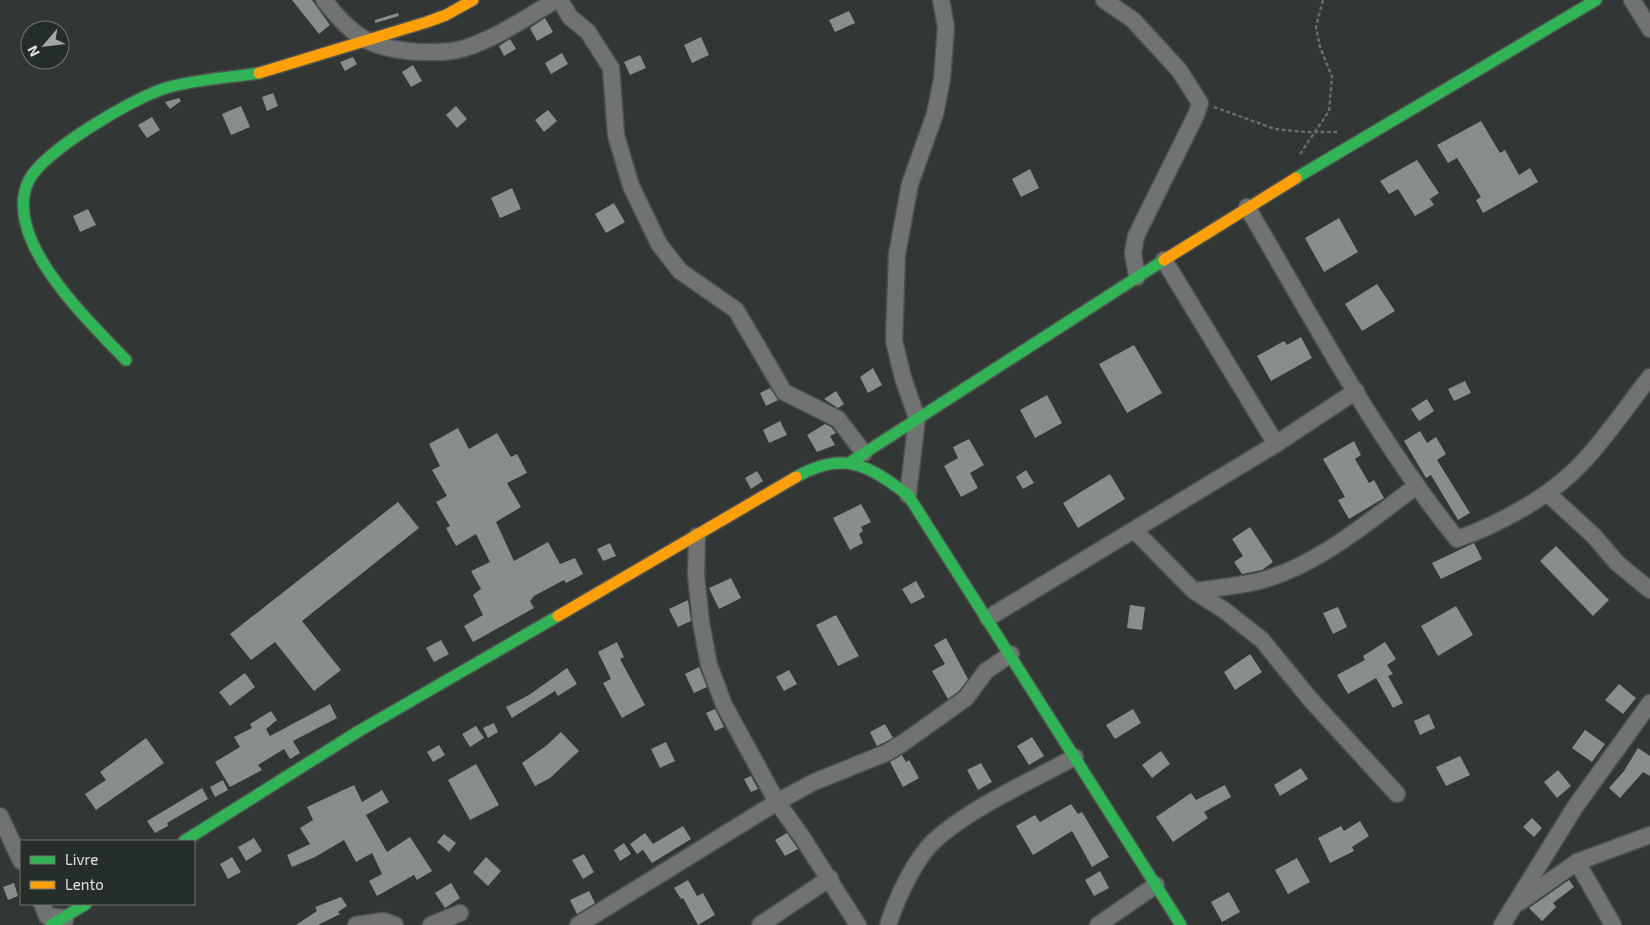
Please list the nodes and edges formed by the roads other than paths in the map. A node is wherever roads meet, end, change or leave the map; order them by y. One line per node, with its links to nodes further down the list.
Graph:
1 (324, 0): 10 (street)
2 (473, 0): 10 (street)
3 (556, 0): 10 (street)
4 (560, 0): 19 (street)
5 (942, 0): 17 (street)
6 (1104, 0): 13 (street)
7 (1596, 0): 11 (street)
8 (1632, 0): 9 (street)
9 (1650, 29)
10 (365, 39): 14 (street)
11 (1247, 207): 12 (street); 16 (street)
12 (1164, 260): 13 (street); 18 (street)
13 (1137, 276): 17 (street)
14 (126, 360)
15 (1650, 377): 21 (street)
16 (1356, 391): 18 (street); 20 (street)
17 (917, 418): 19 (street); 22 (street)
18 (1276, 444): 23 (street)
19 (858, 457): 22 (street); 24 (street)
20 (1415, 486): 21 (street); 26 (street)
21 (1547, 493): 25 (street)
22 (908, 495): 27 (street)
23 (1134, 530): 26 (street); 27 (street)
24 (697, 536): 32 (street); 35 (street)
25 (1650, 590)
26 (1194, 591): 31 (street)
27 (988, 618): 28 (street)
28 (1011, 654): 30 (street); 32 (street)
29 (1650, 703): 42 (street)
30 (1075, 757): 39 (street); 51 (street)
31 (1397, 794)
32 (777, 802): 38 (street); 48 (street)
33 (0, 816): 36 (street)
34 (1650, 835): 37 (street)
35 (186, 840)
36 (20, 859)
37 (1577, 862): 42 (street); 55 (street)
38 (830, 878): 49 (street); 50 (street)
39 (1156, 885): 52 (street); 53 (street)
40 (42, 905): 44 (street)
41 (85, 905): 44 (street)
42 (1514, 907): 54 (street)
43 (460, 913): 47 (street)
44 (61, 923)
45 (356, 925): 46 (street)
46 (395, 925)
47 (431, 925)
48 (578, 925)
49 (760, 925)
50 (858, 925)
51 (888, 925)
52 (1098, 925)
53 (1181, 925)
54 (1502, 925)
55 (1613, 925)

